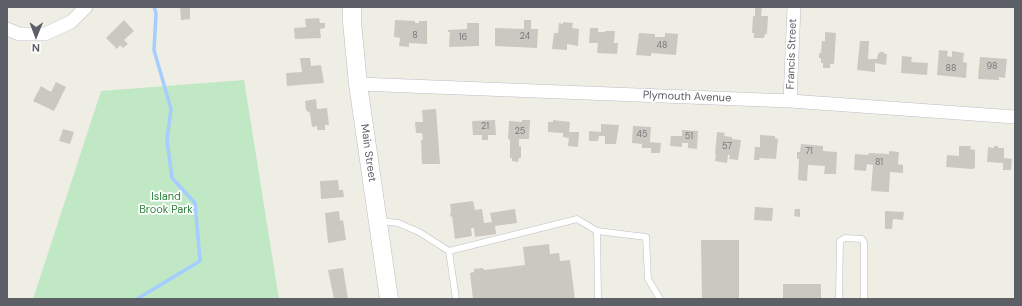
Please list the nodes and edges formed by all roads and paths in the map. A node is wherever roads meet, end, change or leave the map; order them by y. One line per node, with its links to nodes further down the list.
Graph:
1 (86, 7): 4 (street)
2 (352, 7): 5 (main road, Main Street)
3 (794, 7): 6 (street, Francis Street)
4 (7, 29)
5 (358, 84): 6 (street, Plymouth Avenue); 8 (main road, Main Street)
6 (790, 101): 7 (street, Plymouth Avenue)
7 (1015, 117)
8 (377, 220): 10 (lane); 11 (main road, Main Street)
9 (597, 231): 10 (lane); 13 (lane); 14 (lane)
10 (449, 251): 12 (lane)
11 (389, 299)
12 (456, 299)
13 (598, 299)
14 (660, 299)
15 (839, 299): 16 (lane)
16 (864, 299)

